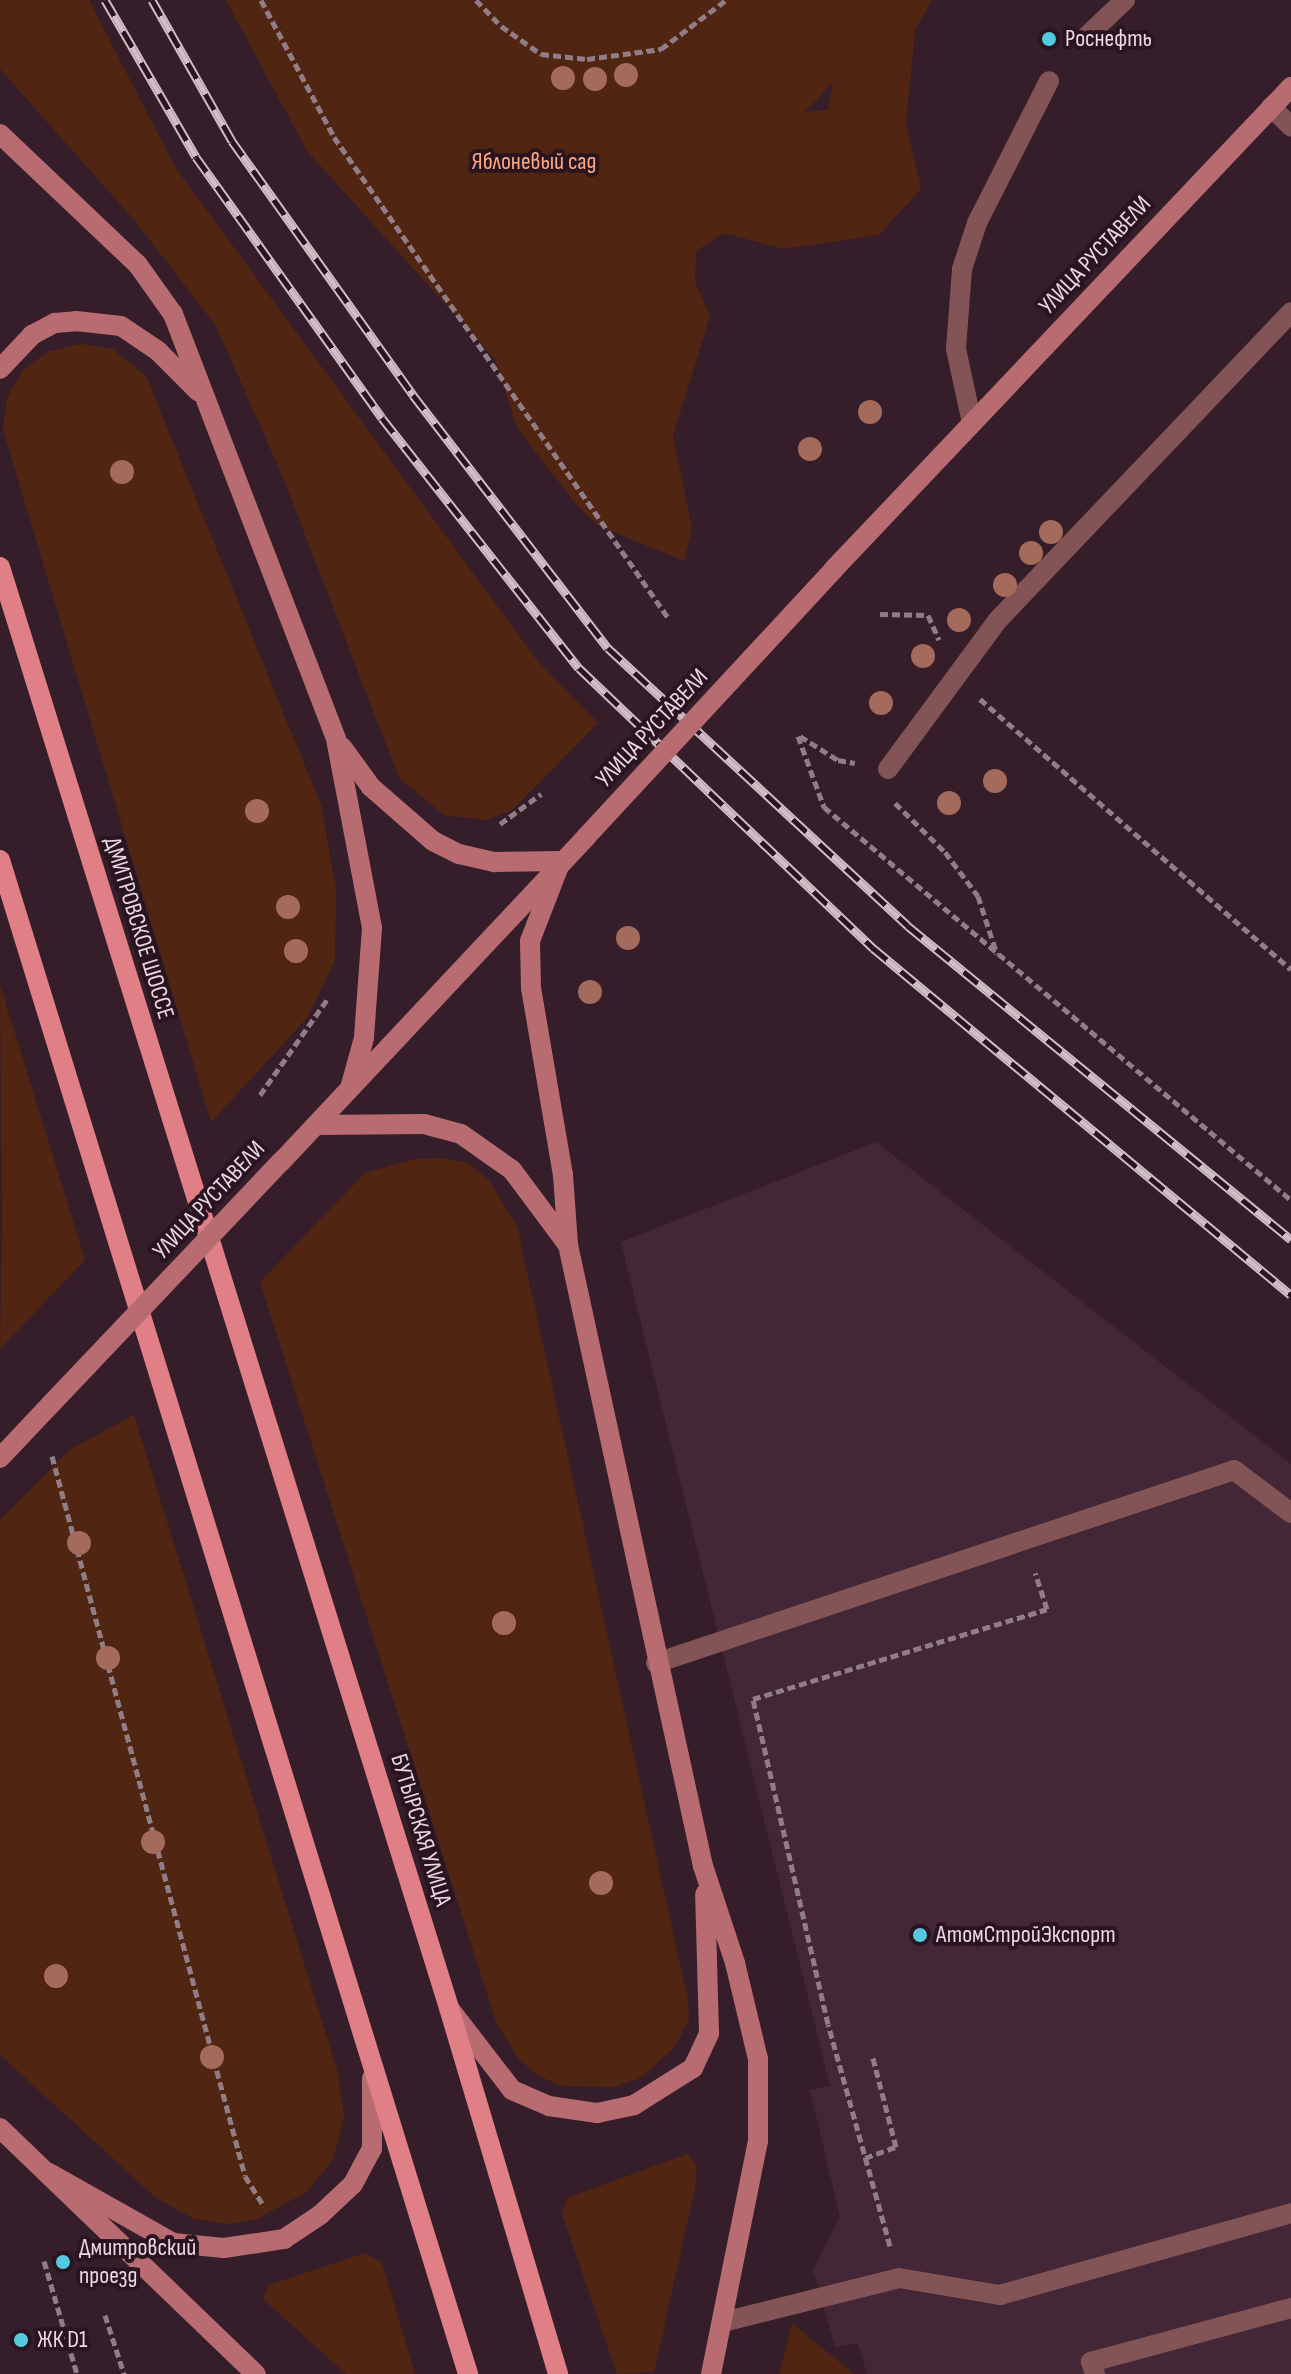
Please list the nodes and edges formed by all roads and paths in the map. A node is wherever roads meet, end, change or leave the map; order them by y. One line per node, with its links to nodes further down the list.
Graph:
1 (261, 0): 17 (path)
2 (476, 0): 3 (path)
3 (726, 0)
4 (1125, 0): 5 (lane)
5 (1086, 37)
6 (1049, 81): 14 (lane)
7 (1291, 87): 8 (main road, УЛИЦА РУСТАВЕЛИ)
8 (1271, 107): 9 (lane); 14 (main road, УЛИЦА РУСТАВЕЛИ)
9 (1291, 126)
10 (0, 134): 13 (main road)
11 (1291, 312): 18 (lane)
12 (0, 369): 13 (main road)
13 (201, 394): 19 (main road)
14 (972, 423): 22 (main road, УЛИЦА РУСТАВЕЛИ, bridge)
15 (1, 568): 29 (main road, ДМИТРОВСКОЕ ШОССЕ)
16 (880, 614): 18 (path)
17 (669, 619)
18 (956, 677): 20 (lane); 24 (path)
19 (336, 739): 22 (main road); 25 (main road)
20 (888, 769): 23 (path); 23 (path)
21 (0, 860): 37 (main road)
22 (561, 861): 25 (main road, УЛИЦА РУСТАВЕЛИ); 28 (main road)
23 (998, 955): 27 (path)
24 (1291, 969)
25 (350, 1088): 26 (main road, УЛИЦА РУСТАВЕЛИ)
26 (316, 1125): 28 (main road); 30 (main road, УЛИЦА РУСТАВЕЛИ, bridge)
27 (1291, 1200)
28 (568, 1245): 34 (main road)
29 (227, 1304): 36 (main road, БУТЫРСКАЯ УЛИЦА)
30 (46, 1410): 31 (main road); 43 (path)
31 (0, 1458)
32 (1291, 1513): 34 (lane)
33 (1030, 1560): 40 (path)
34 (656, 1663): 35 (main road)
35 (703, 1866): 36 (main road); 48 (main road)
36 (449, 2008): 53 (main road, БУТЫРСКАЯ УЛИЦА)
37 (369, 2050): 43 (main road); 52 (main road)
38 (872, 2054): 40 (path)
39 (0, 2128): 41 (main road)
40 (865, 2158): 45 (path)
41 (49, 2173): 43 (main road); 51 (main road)
42 (1291, 2213): 45 (lane)
43 (284, 2239)
44 (44, 2261): 49 (path)
45 (899, 2278): 48 (lane)
46 (1291, 2308): 55 (lane)
47 (105, 2315): 50 (path)
48 (723, 2322): 54 (main road)
49 (77, 2374)
50 (124, 2374)
51 (256, 2374)
52 (468, 2374)
53 (558, 2374)
54 (711, 2374)
55 (1095, 2374)

